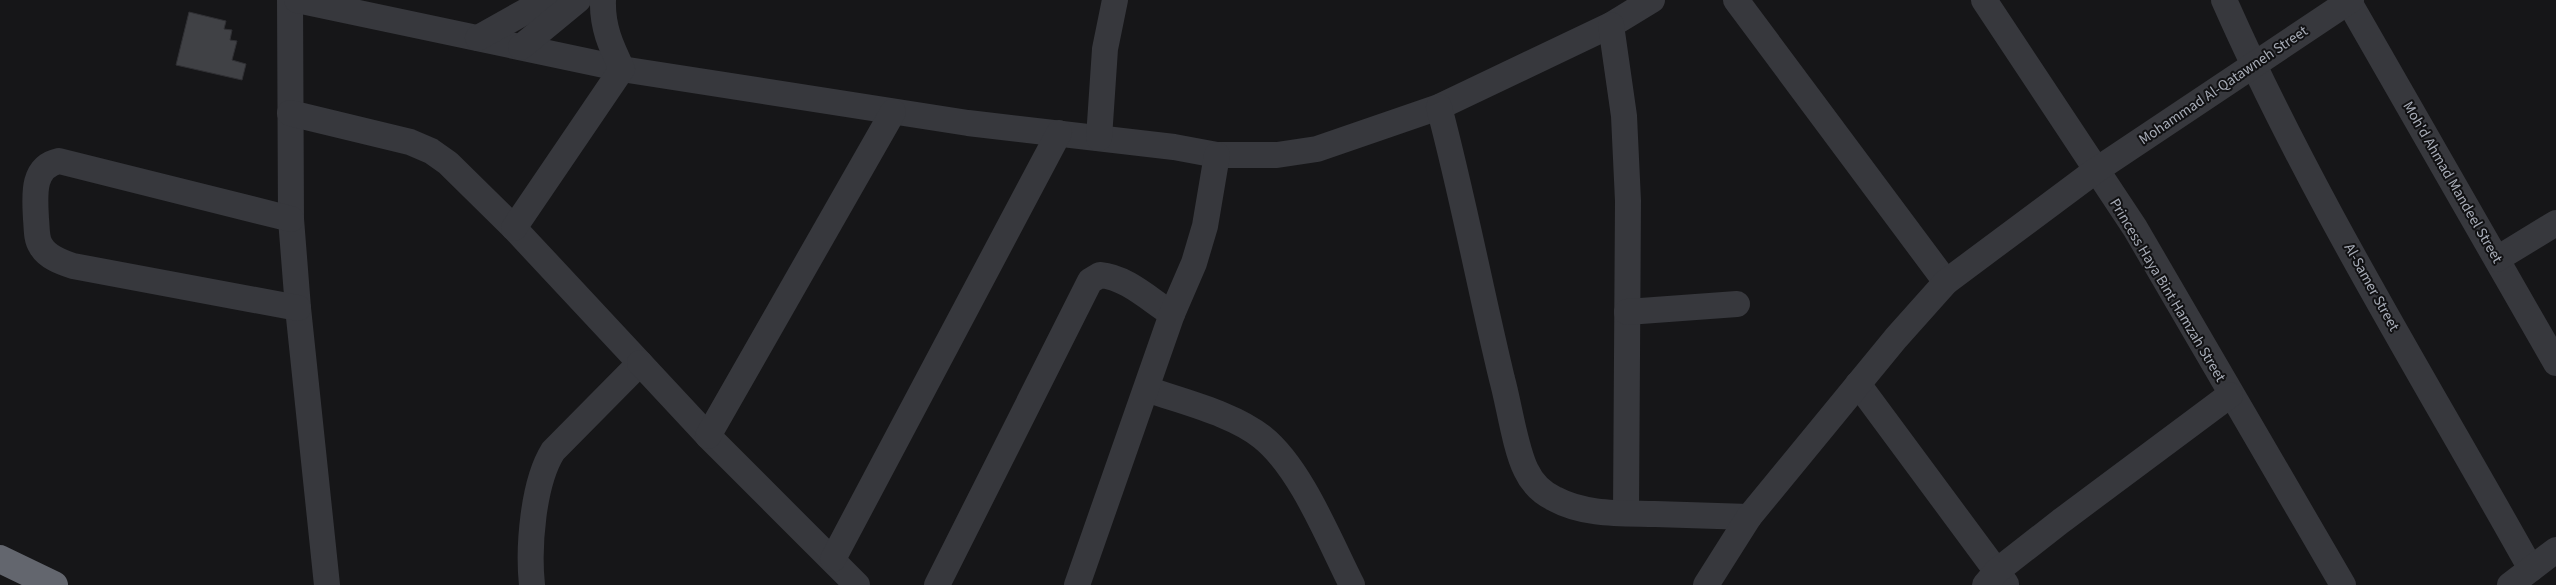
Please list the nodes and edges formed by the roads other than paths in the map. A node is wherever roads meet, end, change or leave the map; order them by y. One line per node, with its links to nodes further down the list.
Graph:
1 (290, 0): 19 (street)
2 (298, 0): 13 (street)
3 (546, 0): 13 (street)
4 (578, 0): 14 (street)
5 (603, 0): 16 (street)
6 (1115, 0): 21 (street)
7 (1652, 0): 12 (street)
8 (1736, 0): 28 (street)
9 (1984, 0): 23 (street, Princess Haya Bint Hamzah Street)
10 (2224, 0): 15 (street, Al-Samer Street)
11 (2350, 1): 15 (street, Mohammad Al-Qatawneh Street); 27 (street, Moh'd Ahmad Mandeel Street)
12 (1611, 25): 17 (street); 31 (street)
13 (478, 38): 14 (street)
14 (521, 47): 16 (street)
15 (2253, 64): 23 (street, Mohammad Al-Qatawneh Street); 44 (street, Al-Samer Street)
16 (622, 69): 18 (street); 26 (street)
17 (1439, 106): 22 (street); 39 (street)
18 (893, 112): 20 (street); 38 (street)
19 (290, 113): 24 (street); 26 (street)
20 (1059, 133): 21 (street); 43 (street)
21 (1099, 138): 22 (street)
22 (1217, 155): 32 (street)
23 (2096, 171): 28 (street, Mohammad Al-Qatawneh Street); 37 (street, Princess Haya Bint Hamzah Street)
24 (292, 219): 30 (street); 30 (street)
25 (2556, 222): 27 (street)
26 (514, 228): 33 (street)
27 (2498, 259): 34 (street, Moh'd Ahmad Mandeel Street)
28 (1946, 282): 35 (street, Mohammad Al-Qatawneh Street)
29 (1737, 304): 31 (street)
30 (298, 308): 47 (street)
31 (1628, 312): 39 (street)
32 (1172, 314): 36 (street); 50 (street)
33 (640, 363): 38 (street); 48 (street)
34 (2556, 363)
35 (1858, 384): 40 (street, Mohammad Al-Qatawneh Street); 45 (street)
36 (1147, 389): 51 (street); 52 (street)
37 (2230, 395): 45 (street); 54 (street, Princess Haya Bint Hamzah Street)
38 (708, 436): 43 (street)
39 (1626, 513): 40 (street)
40 (1749, 518): 53 (street, Mohammad Al-Qatawneh Street)
41 (2556, 550): 44 (street)
42 (0, 559): 46 (highway)
43 (833, 560): 49 (street)
44 (2531, 569): 55 (street)
45 (1996, 580)
46 (54, 585)
47 (327, 585)
48 (532, 585)
49 (857, 585)
50 (937, 585)
51 (1077, 585)
52 (1352, 585)
53 (1706, 585)
54 (2343, 585)
55 (2510, 585)

